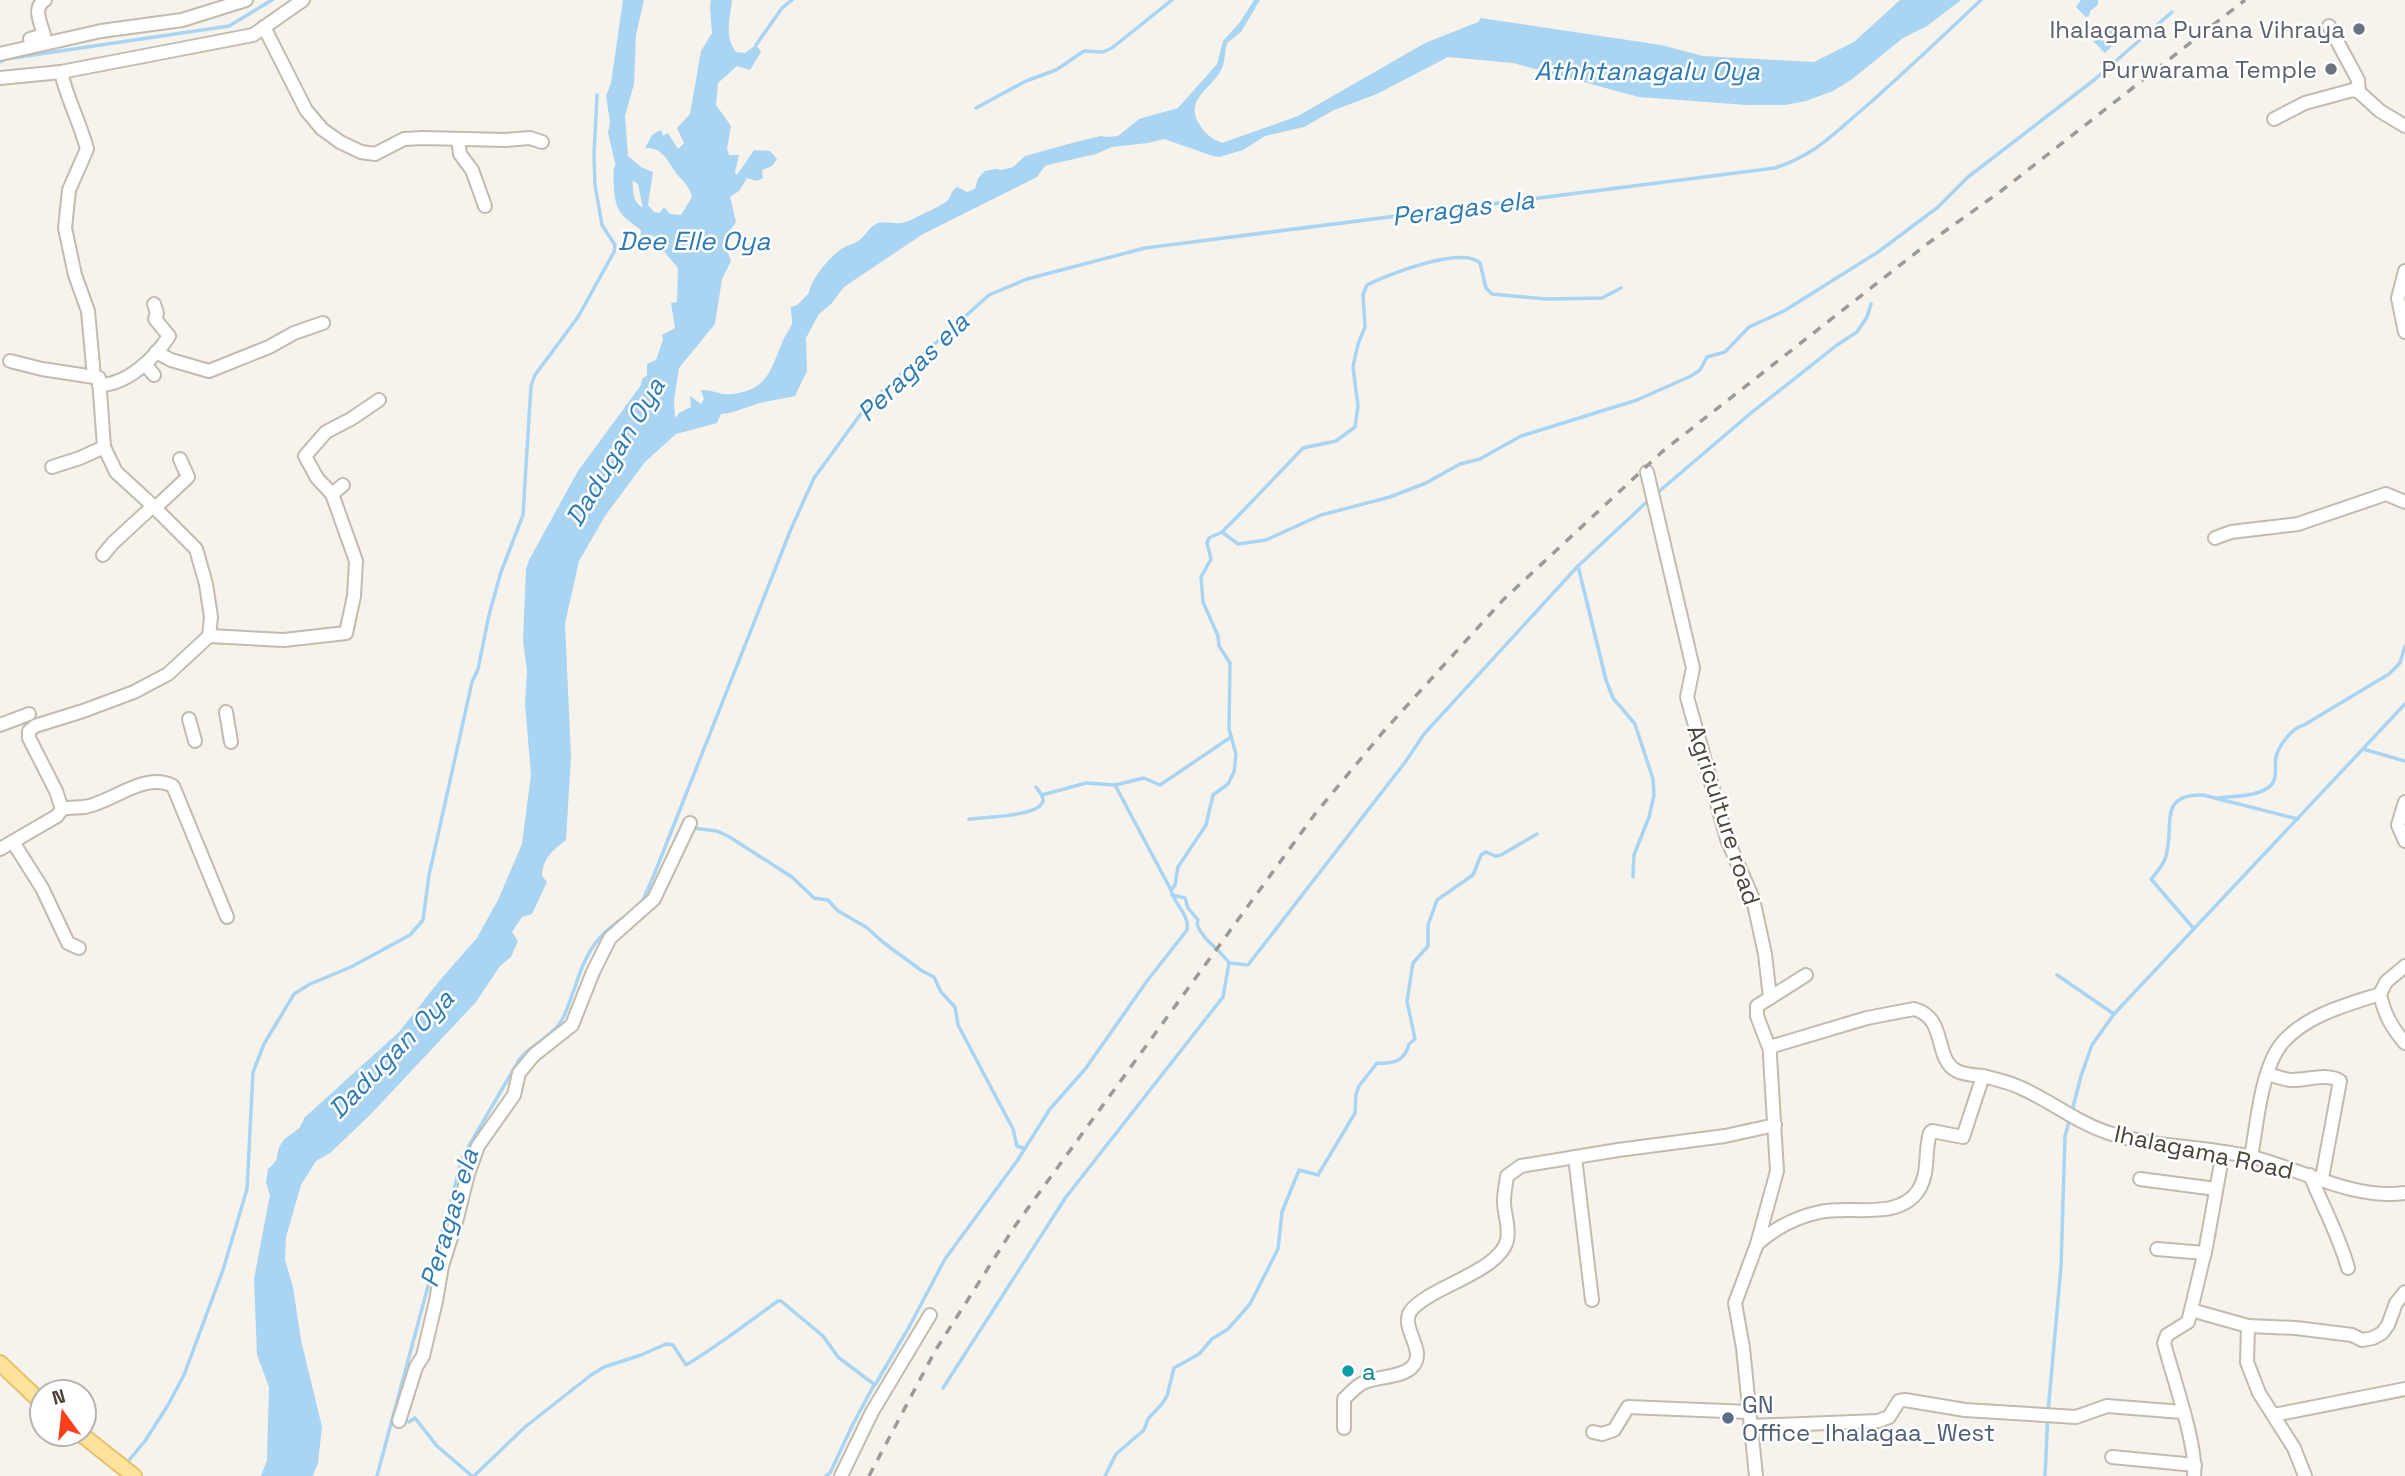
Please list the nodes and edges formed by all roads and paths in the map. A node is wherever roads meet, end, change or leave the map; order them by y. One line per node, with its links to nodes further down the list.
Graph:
1 (45, 0): 6 (street)
2 (246, 0): 6 (street)
3 (303, 0): 5 (street)
4 (2329, 26): 9 (street)
5 (264, 27): 7 (street); 12 (street)
6 (0, 51)
7 (61, 72): 8 (street); 23 (street)
8 (0, 78)
9 (2360, 92): 10 (street); 11 (street)
10 (2274, 119)
11 (2405, 126)
12 (458, 139): 13 (street); 14 (street)
13 (542, 142)
14 (485, 206)
15 (2405, 271): 18 (street)
16 (154, 304): 19 (street)
17 (323, 323): 19 (street)
18 (2405, 332)
19 (156, 352): 21 (street)
20 (10, 361): 23 (street)
21 (145, 363): 22 (street); 23 (street)
22 (154, 375)
23 (97, 381): 25 (street)
24 (379, 400): 30 (street)
25 (104, 447): 27 (street); 32 (street)
26 (180, 459): 32 (street)
27 (52, 467)
28 (1647, 472): 53 (street, Agriculture road)
29 (344, 485): 30 (street)
30 (332, 494): 35 (street)
31 (2405, 502): 33 (street)
32 (155, 507): 34 (street); 35 (street)
33 (2215, 538)
34 (103, 555)
35 (209, 636): 43 (street)
36 (226, 712): 41 (street)
37 (29, 714): 39 (street)
38 (188, 719): 40 (street)
39 (0, 726)
40 (195, 741)
41 (231, 742)
42 (2405, 802): 45 (street)
43 (62, 809): 46 (street); 48 (street)
44 (690, 822): 81 (street)
45 (2405, 841)
46 (13, 842): 47 (street); 49 (street)
47 (0, 849)
48 (227, 917)
49 (79, 948)
50 (2405, 965): 52 (street)
51 (1806, 975): 53 (street)
52 (2380, 994): 54 (street); 56 (street)
53 (1769, 998): 55 (street)
54 (2405, 1043)
55 (1770, 1050): 57 (street, Ihalagama Road); 58 (street)
56 (2268, 1074): 61 (street); 62 (street)
57 (1983, 1076): 59 (street, Ihalagama Road); 66 (street)
58 (1775, 1125): 60 (street); 66 (street)
59 (2223, 1152): 61 (street, Ihalagama Road); 64 (street)
60 (1575, 1157): 71 (street); 83 (street)
61 (2251, 1157): 62 (street, Ihalagama Road)
62 (2316, 1177): 65 (street, Ihalagama Road); 69 (street)
63 (2140, 1180): 64 (street)
64 (2216, 1189): 68 (street)
65 (2405, 1193)
66 (1757, 1244): 78 (street)
67 (2157, 1249): 68 (street)
68 (2205, 1253): 72 (street)
69 (2348, 1268)
70 (2405, 1292): 74 (street)
71 (1592, 1300)
72 (2191, 1310): 74 (street); 79 (street)
73 (930, 1315): 89 (street)
74 (2248, 1326): 80 (street)
75 (0, 1363): 77 (main road)
76 (2405, 1389): 80 (street)
77 (28, 1390)
78 (1749, 1412): 82 (street); 84 (street)
79 (2182, 1412): 82 (street); 87 (street)
80 (2274, 1415): 91 (street)
81 (399, 1421)
82 (1750, 1426): 90 (street)
83 (1344, 1428)
84 (1594, 1432)
85 (98, 1447): 88 (main road)
86 (2112, 1457): 87 (street)
87 (2195, 1471)
88 (134, 1476)
89 (841, 1476)
90 (1756, 1476)
91 (2305, 1476)

